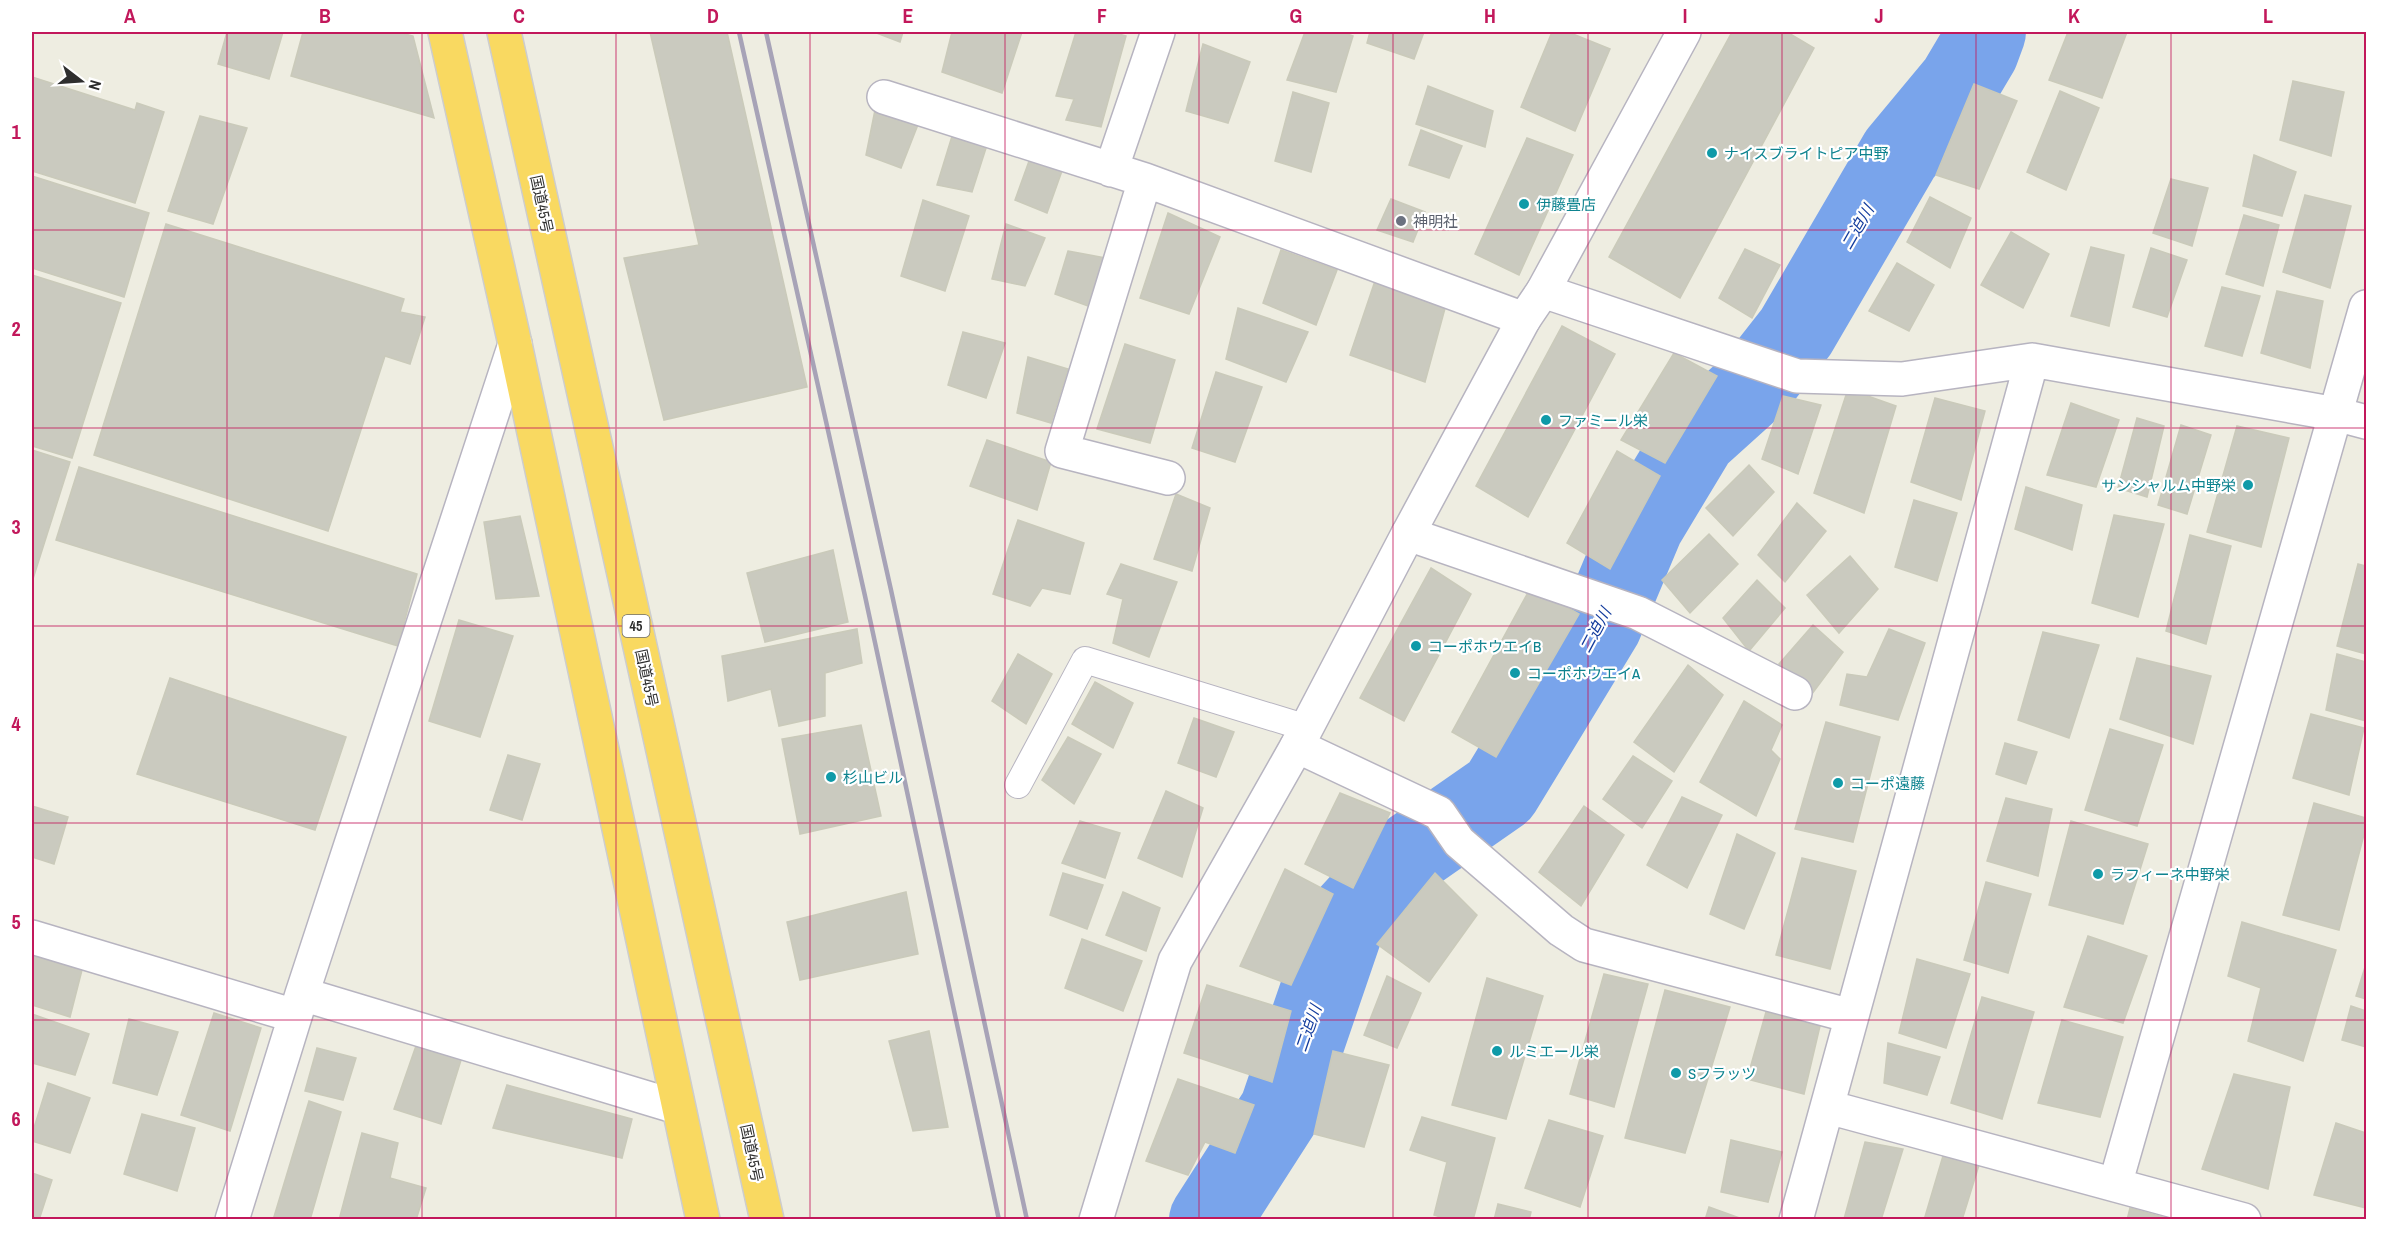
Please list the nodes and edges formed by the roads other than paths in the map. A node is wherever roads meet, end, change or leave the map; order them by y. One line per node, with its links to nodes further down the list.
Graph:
1 (445, 32): 11 (highway)
2 (504, 32): 27 (highway, 国道45号 / 45)
3 (1158, 32): 6 (street)
4 (1684, 32): 8 (street)
5 (884, 97): 6 (street)
6 (1111, 170): 7 (street)
7 (1145, 180): 10 (street); 14 (street)
8 (1543, 291): 10 (street); 12 (street)
9 (2367, 307): 13 (street)
10 (1524, 319): 15 (street)
11 (515, 344): 20 (street); 22 (highway)
12 (2032, 360): 13 (street); 21 (street)
13 (2351, 418): 24 (street)
14 (1168, 478)
15 (1408, 534): 16 (street); 17 (street)
16 (1795, 693)
17 (1302, 737): 18 (lane); 21 (street); 28 (street)
18 (1018, 785)
19 (32, 937): 20 (street)
20 (299, 1005): 22 (street); 25 (street)
21 (1851, 1016): 23 (street)
22 (677, 1107): 26 (highway)
23 (1828, 1107): 24 (street); 29 (street)
24 (2115, 1185): 30 (street)
25 (232, 1220)
26 (703, 1220)
27 (767, 1220)
28 (1096, 1220)
29 (1796, 1220)
30 (2244, 1220)

